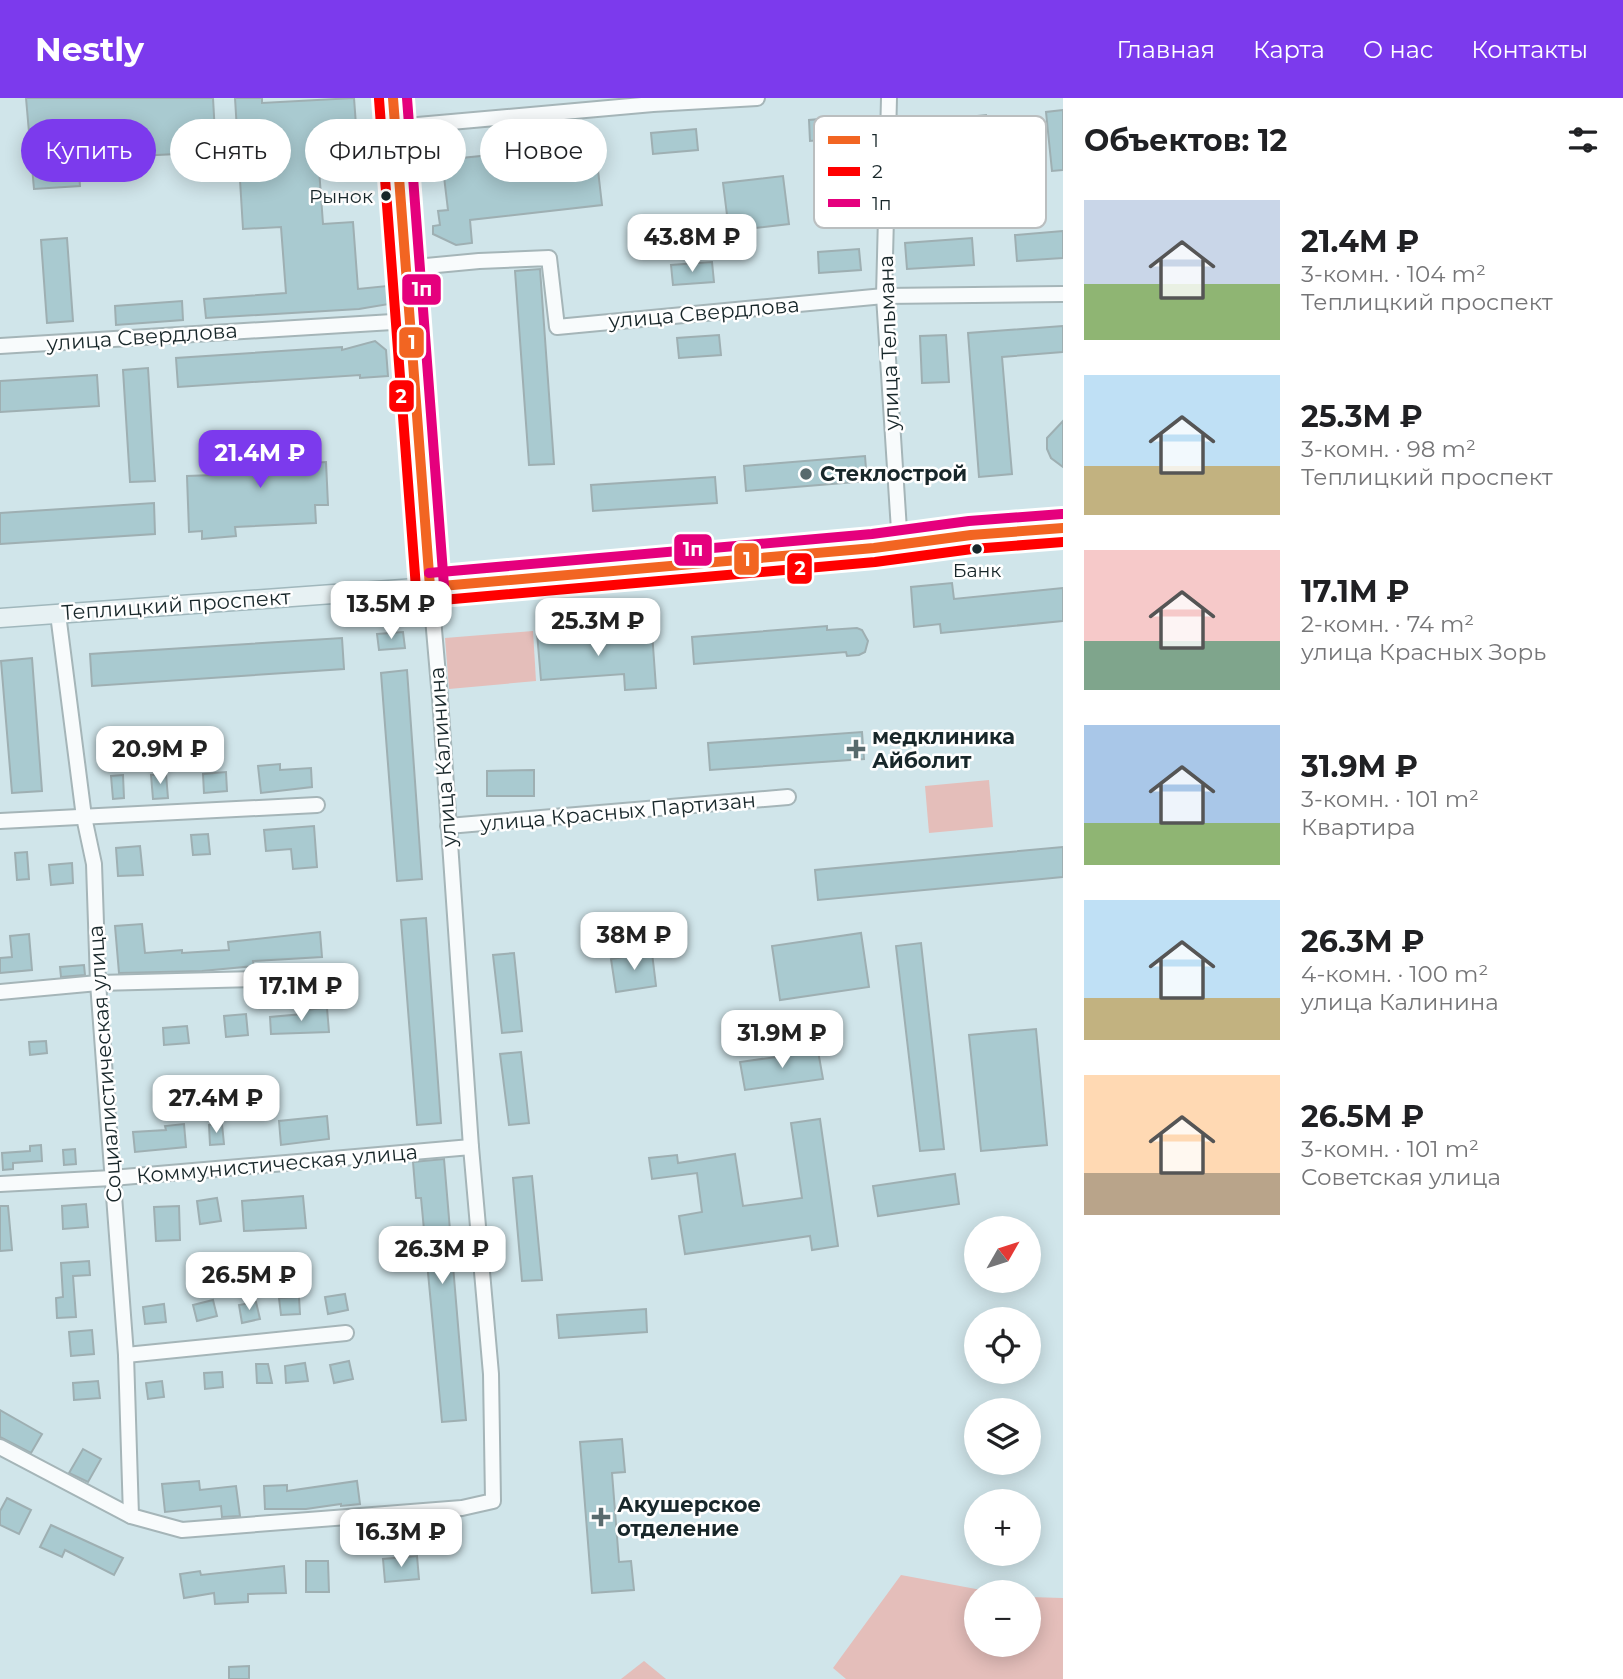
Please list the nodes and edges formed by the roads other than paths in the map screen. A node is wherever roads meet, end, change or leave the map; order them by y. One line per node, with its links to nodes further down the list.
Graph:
1 (393, 98): 5 (street, улица Калинина)
2 (757, 98): 6 (street)
3 (889, 98): 4 (street, улица Тельмана)
4 (889, 116)
5 (394, 119)
6 (466, 121)
7 (399, 182): 9 (street, улица Калинина)
8 (886, 228): 11 (street, улица Тельмана)
9 (405, 268): 11 (street, улица Свердлова); 12 (street, улица Калинина)
10 (1063, 294): 11 (street, улица Свердлова)
11 (884, 296): 15 (street, улица Тельмана)
12 (409, 321): 13 (street, улица Свердлова); 16 (street, улица Калинина)
13 (0, 346)
14 (1063, 528): 15 (main road, Теплицкий проспект)
15 (900, 545): 16 (main road, Теплицкий проспект)
16 (430, 587): 17 (main road, Теплицкий проспект); 23 (street, улица Калинина)
17 (58, 614): 18 (main road, Теплицкий проспект); 21 (street, Социалистическая улица)
18 (0, 618)
19 (788, 797): 23 (street, улица Красных Партизан)
20 (317, 805): 21 (street)
21 (84, 817): 22 (street); 25 (street, Социалистическая улица)
22 (0, 821)
23 (448, 827): 27 (street, улица Калинина)
24 (330, 976): 25 (street)
25 (98, 983): 26 (street); 28 (street, Социалистическая улица)
26 (0, 992)
27 (471, 1147): 28 (street, Коммунистическая улица); 33 (street, улица Калинина)
28 (112, 1178): 29 (street, Коммунистическая улица); 31 (street, Социалистическая улица)
29 (0, 1184)
30 (346, 1333): 31 (street)
31 (126, 1355): 33 (street, Социалистическая улица)
32 (0, 1447): 33 (street)
33 (131, 1516)

